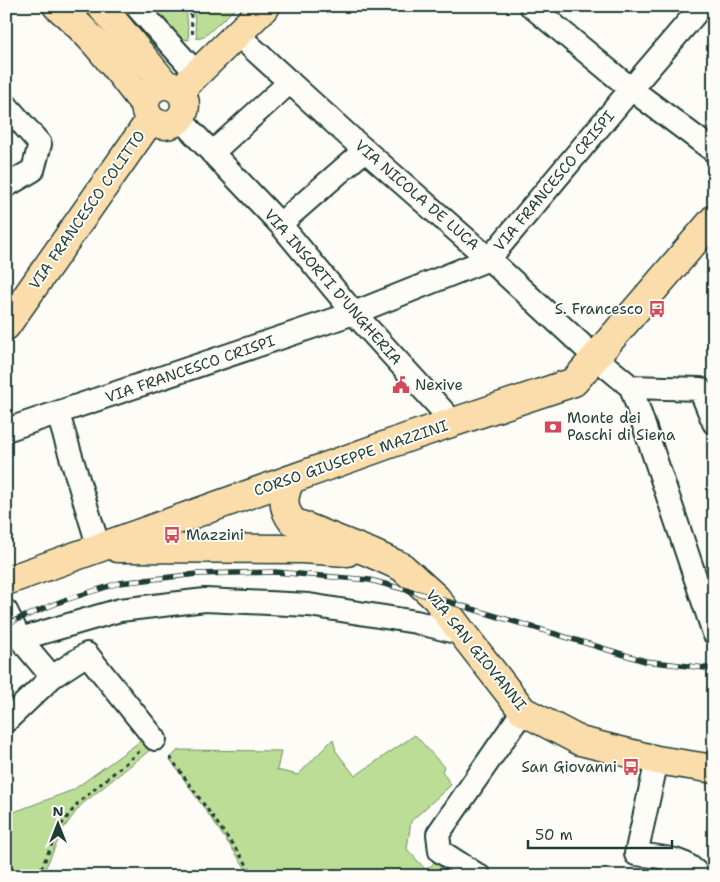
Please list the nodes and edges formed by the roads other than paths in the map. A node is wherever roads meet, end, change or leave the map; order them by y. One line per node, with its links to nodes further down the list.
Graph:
1 (57, 6): 13 (main road)
2 (101, 6): 10 (main road)
3 (136, 6): 10 (street)
4 (266, 6): 8 (main road)
5 (530, 6): 11 (street)
6 (704, 6): 7 (street); 11 (street, VIA FRANCESCO CRISPI)
7 (714, 13)
8 (237, 34): 9 (street, VIA NICOLA DE LUCA); 10 (main road)
9 (290, 82): 15 (street, VIA NICOLA DE LUCA); 17 (street)
10 (181, 83): 13 (main road); 14 (main road)
11 (631, 89): 16 (street); 21 (street, VIA FRANCESCO CRISPI)
12 (6, 105): 18 (street)
13 (148, 112): 14 (main road); 23 (main road, VIA FRANCESCO COLITTO)
14 (180, 119): 17 (street, VIA INSORTI D'UNGHERIA)
15 (365, 150): 20 (street); 21 (street, VIA NICOLA DE LUCA)
16 (714, 151)
17 (212, 153): 20 (street, VIA INSORTI D'UNGHERIA)
18 (6, 186)
19 (714, 219): 24 (main road, CORSO GIUSEPPE MAZZINI)
20 (280, 224): 22 (street, VIA INSORTI D'UNGHERIA)
21 (489, 259): 22 (street, VIA FRANCESCO CRISPI); 24 (street, VIA NICOLA DE LUCA)
22 (354, 313): 26 (street, VIA FRANCESCO CRISPI); 27 (street, VIA INSORTI D'UNGHERIA)
23 (6, 326)
24 (595, 357): 25 (street, VIA NICOLA DE LUCA); 27 (main road, CORSO GIUSEPPE MAZZINI)
25 (631, 387): 28 (street); 35 (street)
26 (58, 414): 29 (street, VIA FRANCESCO CRISPI); 31 (street)
27 (453, 422): 30 (main road, CORSO GIUSEPPE MAZZINI)
28 (714, 423)
29 (6, 430)
30 (291, 479): 31 (main road, CORSO GIUSEPPE MAZZINI); 32 (main road, VIA SAN GIOVANNI)
31 (99, 548): 32 (main road, CORSO GIUSEPPE MAZZINI); 33 (main road, CORSO GIUSEPPE MAZZINI)
32 (371, 553): 36 (main road, VIA SAN GIOVANNI)
33 (6, 581)
34 (6, 612): 37 (street)
35 (714, 633)
36 (462, 634): 37 (street); 39 (main road, VIA SAN GIOVANNI)
37 (20, 639): 38 (street)
38 (52, 677): 40 (street); 41 (street)
39 (523, 711): 42 (main road, VIA SAN GIOVANNI); 44 (street)
40 (6, 721)
41 (155, 739)
42 (657, 760): 43 (main road, VIA SAN GIOVANNI); 45 (street)
43 (714, 769)
44 (479, 876)
45 (699, 876)

